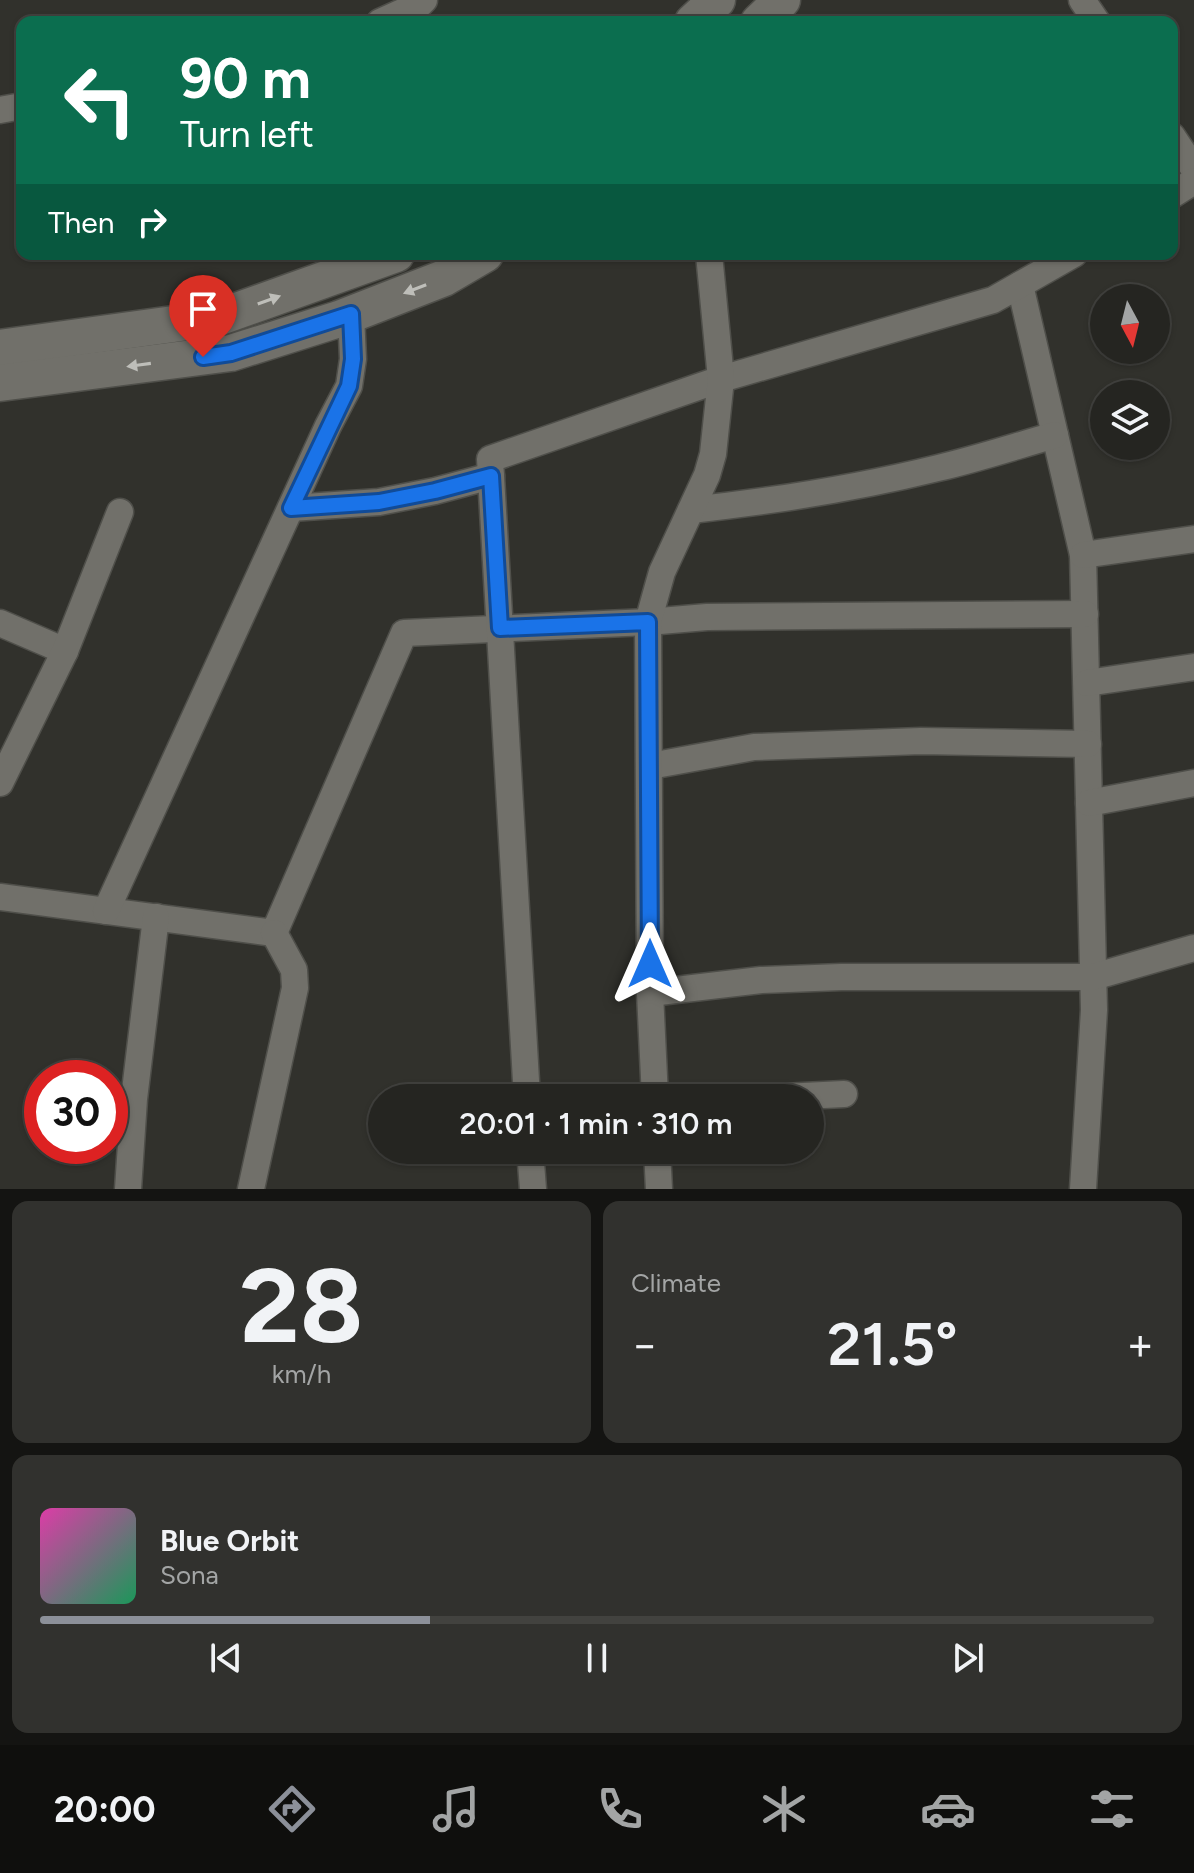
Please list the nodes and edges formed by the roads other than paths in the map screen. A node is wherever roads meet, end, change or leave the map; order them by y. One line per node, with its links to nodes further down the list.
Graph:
1 (424, 0): 4 (street)
2 (717, 0): 5 (main road)
3 (782, 0): 6 (main road)
4 (393, 16)
5 (700, 16)
6 (765, 16)
7 (1178, 145): 8 (street)
8 (1194, 169)
9 (379, 260): 15 (main road, one-way to 9)
10 (475, 260): 14 (main road, one-way to 14)
11 (710, 260): 16 (street)
12 (1064, 260): 13 (street)
13 (1020, 285): 16 (street); 18 (street)
14 (351, 314): 17 (main road, one-way to 17); 20 (street)
15 (0, 348)
16 (721, 379): 19 (street); 21 (street)
17 (0, 383)
18 (1055, 435): 21 (street); 24 (street)
19 (491, 476): 20 (street); 28 (street)
20 (291, 508): 38 (street)
21 (691, 510): 26 (street)
22 (120, 512): 29 (street)
23 (1194, 539): 24 (street)
24 (1083, 555): 25 (street)
25 (1085, 614): 26 (street); 31 (street)
26 (648, 622): 28 (street); 33 (street)
27 (0, 623): 29 (street)
28 (500, 628): 40 (street); 44 (street)
29 (65, 651): 34 (street)
30 (1194, 667): 31 (street)
31 (1087, 683): 32 (street)
32 (1088, 744): 33 (street); 36 (street)
33 (650, 766): 43 (street)
34 (0, 783)
35 (1194, 783): 36 (street)
36 (1089, 803): 42 (street)
37 (0, 897): 38 (street)
38 (106, 911): 39 (street)
39 (156, 917): 40 (street); 50 (street)
40 (274, 933): 51 (street)
41 (1194, 948): 42 (street)
42 (1093, 977): 43 (street); 54 (street)
43 (650, 993): 45 (street)
44 (526, 1084)
45 (654, 1084)
46 (844, 1094): 47 (street)
47 (824, 1095)
48 (531, 1164): 52 (street)
49 (658, 1164): 53 (street)
50 (128, 1189)
51 (251, 1189)
52 (533, 1189)
53 (659, 1189)
54 (1083, 1189)

